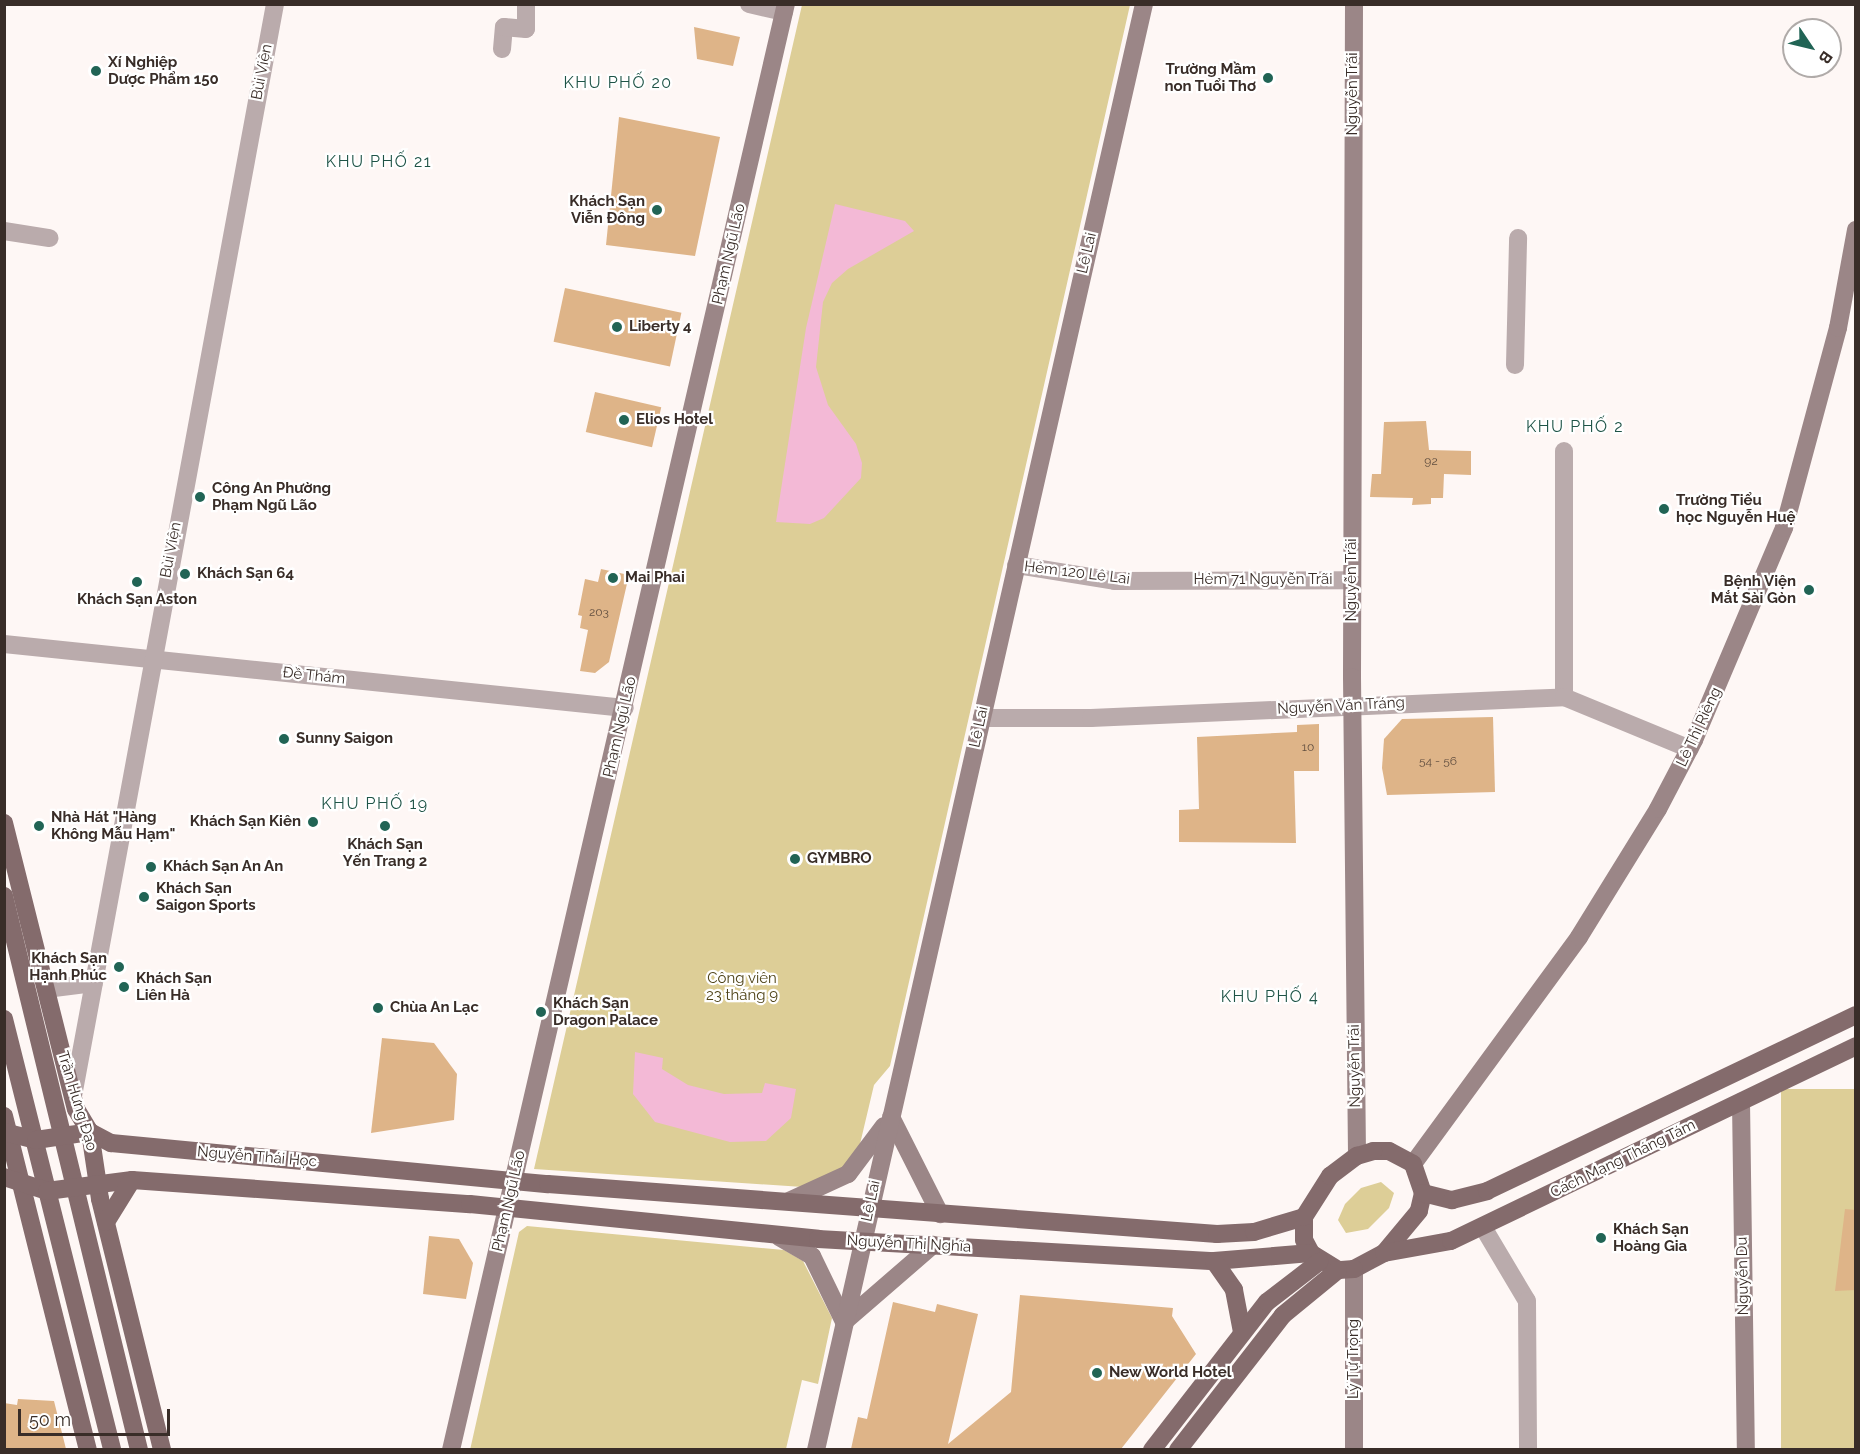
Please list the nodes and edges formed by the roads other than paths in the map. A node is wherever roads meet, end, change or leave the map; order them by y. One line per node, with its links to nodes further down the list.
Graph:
1 (275, 4): 18 (street, Bùi Viện)
2 (526, 4): 7 (street)
3 (749, 4): 6 (street)
4 (1144, 4): 14 (main road, Lê Lai)
5 (1354, 4): 15 (main road, Nguyễn Trãi)
6 (785, 8): 21 (main road, Phạm Ngũ Lão)
7 (502, 49)
8 (1856, 230): 23 (main road, Lê Thị Riêng)
9 (4, 231): 10 (street)
10 (49, 238)
11 (1518, 238): 12 (street)
12 (1515, 365)
13 (1564, 451): 19 (street)
14 (1016, 565): 16 (street, Hẻm 120 Lê Lai); 22 (main road, Lê Lai)
15 (1352, 580): 16 (street, Hẻm 71 Nguyễn Trãi); 20 (main road, Nguyễn Trãi)
16 (1173, 581)
17 (4, 644): 18 (street, Ðề Thám)
18 (150, 661): 21 (street, Ðề Thám); 26 (street, Bùi Viện)
19 (1564, 697): 20 (street, Nguyễn Văn Tráng); 23 (street, Nguyễn Văn Tráng)
20 (1352, 704): 22 (street, Nguyễn Văn Tráng); 38 (main road, Nguyễn Trãi)
21 (625, 708): 41 (main road, Phạm Ngũ Lão)
22 (982, 718): 33 (main road, Lê Lai)
23 (1690, 749): 39 (main road, Lê Thị Riêng)
24 (4, 823): 27 (main road, Trần Hưng Đạo)
25 (4, 897): 27 (main road, Trần Hưng Đạo)
26 (94, 983): 27 (street); 31 (street, Bùi Viện)
27 (38, 992): 31 (main road, Trần Hưng Đạo); 36 (main road, Trần Hưng Đạo)
28 (1856, 1016): 46 (main road, Cách Mạng Tháng Tám)
29 (4, 1019): 37 (main road)
30 (1856, 1046): 32 (main road, Cách Mạng Tháng Tám)
31 (73, 1096): 35 (main road, Trần Hưng Đạo)
32 (1741, 1102): 53 (main road, Cách Mạng Tháng Tám); 81 (main road, Nguyễn Du)
33 (891, 1117): 47 (main road); 49 (main road, Lê Lai); 50 (main road)
34 (6, 1127): 37 (main road); 42 (main road)
35 (90, 1132): 36 (main road); 41 (main road, Nguyễn Thái Học); 43 (main road, Trần Hưng Đạo)
36 (63, 1136): 37 (main road); 44 (main road, Trần Hưng Đạo)
37 (36, 1140): 45 (main road)
38 (1357, 1156): 39 (main road); 51 (main road)
39 (1413, 1164): 46 (main road)
40 (132, 1180): 43 (main road, Nguyễn Thái Học); 48 (main road, Nguyễn Thái Học); 52 (main road)
41 (514, 1180): 47 (main road, Nguyễn Thị Nghĩa); 48 (main road, Phạm Ngũ Lão)
42 (13, 1181): 45 (main road, Nguyễn Thái Học); 64 (main road)
43 (99, 1183): 44 (main road, Nguyễn Thái Học); 52 (main road, Trần Hưng Đạo)
44 (75, 1188): 45 (main road, Nguyễn Thái Học); 62 (main road, Trần Hưng Đạo)
45 (47, 1191): 63 (main road)
46 (1423, 1193): 57 (main road)
47 (789, 1201): 49 (main road, Nguyễn Thị Nghĩa)
48 (507, 1207): 54 (main road, Nguyễn Thị Nghĩa); 75 (main road, Phạm Ngũ Lão)
49 (870, 1208): 50 (main road, Nguyễn Thị Nghĩa); 55 (main road, Lê Lai)
50 (940, 1214): 51 (main road, Nguyễn Thị Nghĩa)
51 (1304, 1217): 58 (main road)
52 (105, 1222): 61 (main road, Trần Hưng Đạo)
53 (1483, 1227): 57 (main road, Cách Mạng Tháng Tám); 80 (street)
54 (779, 1237): 55 (main road, Nguyễn Thị Nghĩa); 65 (main road)
55 (862, 1241): 56 (main road, Nguyễn Thị Nghĩa); 65 (main road, Lê Lai)
56 (933, 1245): 59 (main road, Nguyễn Thị Nghĩa); 65 (main road)
57 (1384, 1253): 60 (main road)
58 (1315, 1257): 59 (main road, Nguyễn Thị Nghĩa); 60 (main road); 66 (main road)
59 (1214, 1261): 66 (main road)
60 (1346, 1269): 78 (main road); 79 (main road, Lý Tự Trọng)
61 (120, 1279): 62 (main road); 67 (main road, Trần Hưng Đạo)
62 (99, 1286): 68 (main road, Trần Hưng Đạo)
63 (74, 1293): 64 (main road); 69 (main road)
64 (51, 1299): 70 (main road)
65 (844, 1322): 76 (main road, Lê Lai)
66 (1242, 1332): 77 (main road)
67 (144, 1375): 68 (main road); 74 (main road, Trần Hưng Đạo)
68 (122, 1382): 73 (main road, Trần Hưng Đạo)
69 (97, 1389): 70 (main road); 72 (main road)
70 (75, 1395): 71 (main road)
71 (88, 1449)
72 (112, 1449)
73 (139, 1449)
74 (162, 1449)
75 (451, 1449)
76 (816, 1449)
77 (1152, 1449)
78 (1178, 1449)
79 (1354, 1449)
80 (1528, 1449)
81 (1746, 1449)

